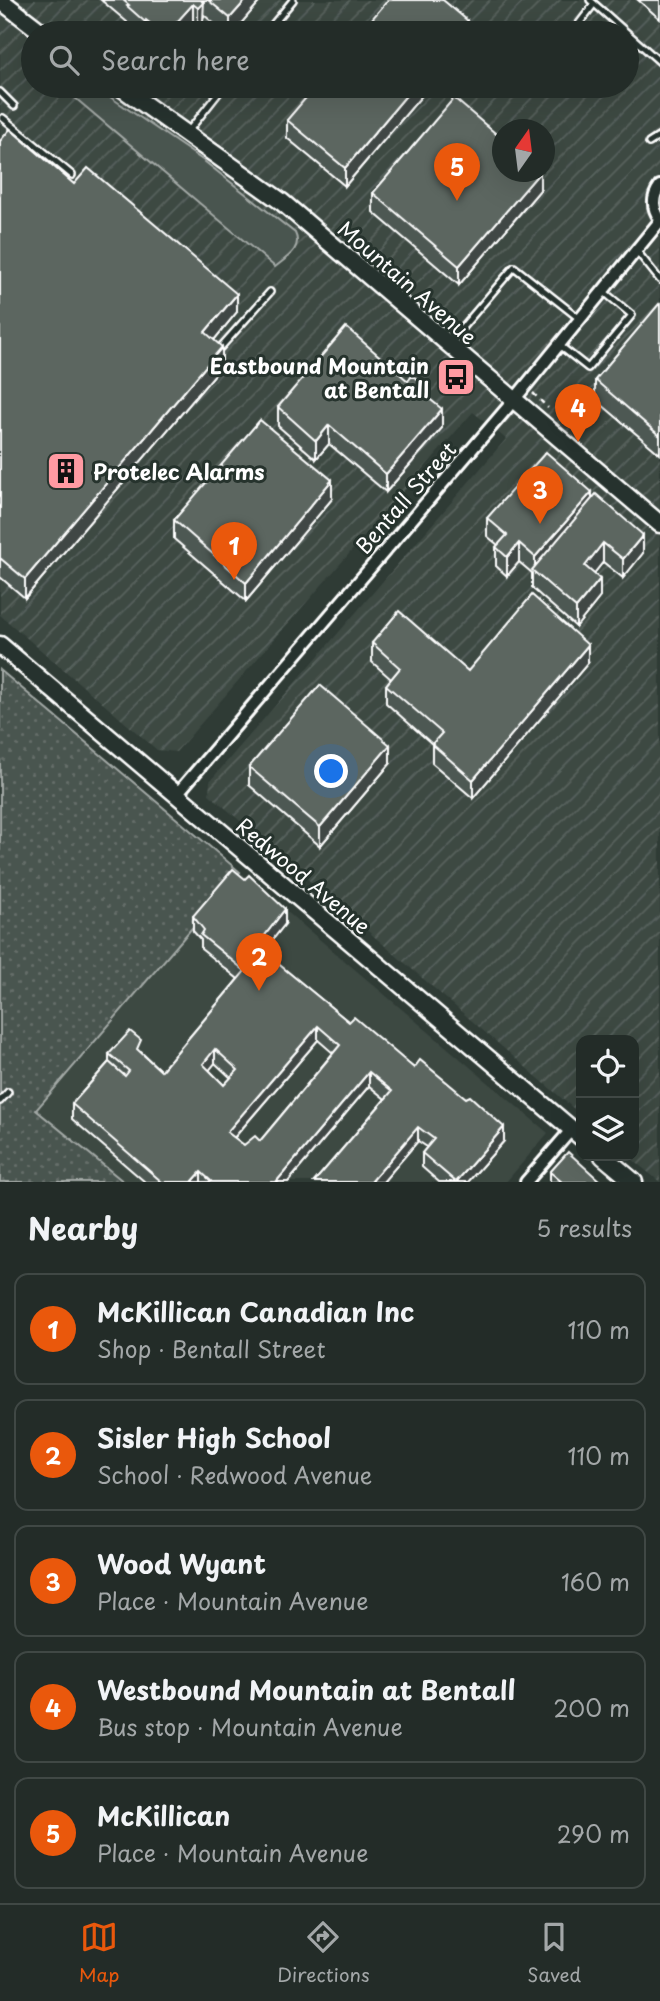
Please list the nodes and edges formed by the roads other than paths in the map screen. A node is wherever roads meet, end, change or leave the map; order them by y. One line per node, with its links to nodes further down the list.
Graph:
1 (0, 0): 4 (street)
2 (292, 0): 5 (lane)
3 (592, 2): 6 (lane); 7 (lane)
4 (27, 21)
5 (275, 21)
6 (580, 21)
7 (614, 21)
8 (639, 43): 9 (lane)
9 (660, 62)
10 (1, 95): 13 (lane)
11 (135, 98): 15 (street, Mountain Avenue)
12 (214, 98): 15 (lane)
13 (14, 106)
14 (3, 118): 18 (lane)
15 (186, 134): 26 (street, Mountain Avenue)
16 (660, 136): 17 (lane)
17 (649, 143)
18 (72, 175)
19 (660, 186): 20 (street, Bentall Street)
20 (660, 220): 21 (street, Bentall Street)
21 (636, 250): 22 (lane); 23 (street, Bentall Street)
22 (660, 280)
23 (603, 290): 25 (street, Bentall Street); 27 (lane)
24 (270, 292): 28 (lane)
25 (580, 319): 26 (lane); 27 (street, Bentall Street)
26 (448, 344): 29 (street, Mountain Avenue)
27 (559, 345): 29 (street, Bentall Street)
28 (220, 348)
29 (514, 400): 30 (street, Mountain Avenue); 32 (street, Bentall Street)
30 (660, 524)
31 (0, 645): 32 (street, Redwood Avenue)
32 (176, 795): 35 (street, Redwood Avenue)
33 (8, 1092): 34 (lane)
34 (0, 1101)
35 (576, 1132)
36 (576, 1134): 38 (street)
37 (609, 1161): 39 (street)
38 (526, 1182)
39 (634, 1182)

